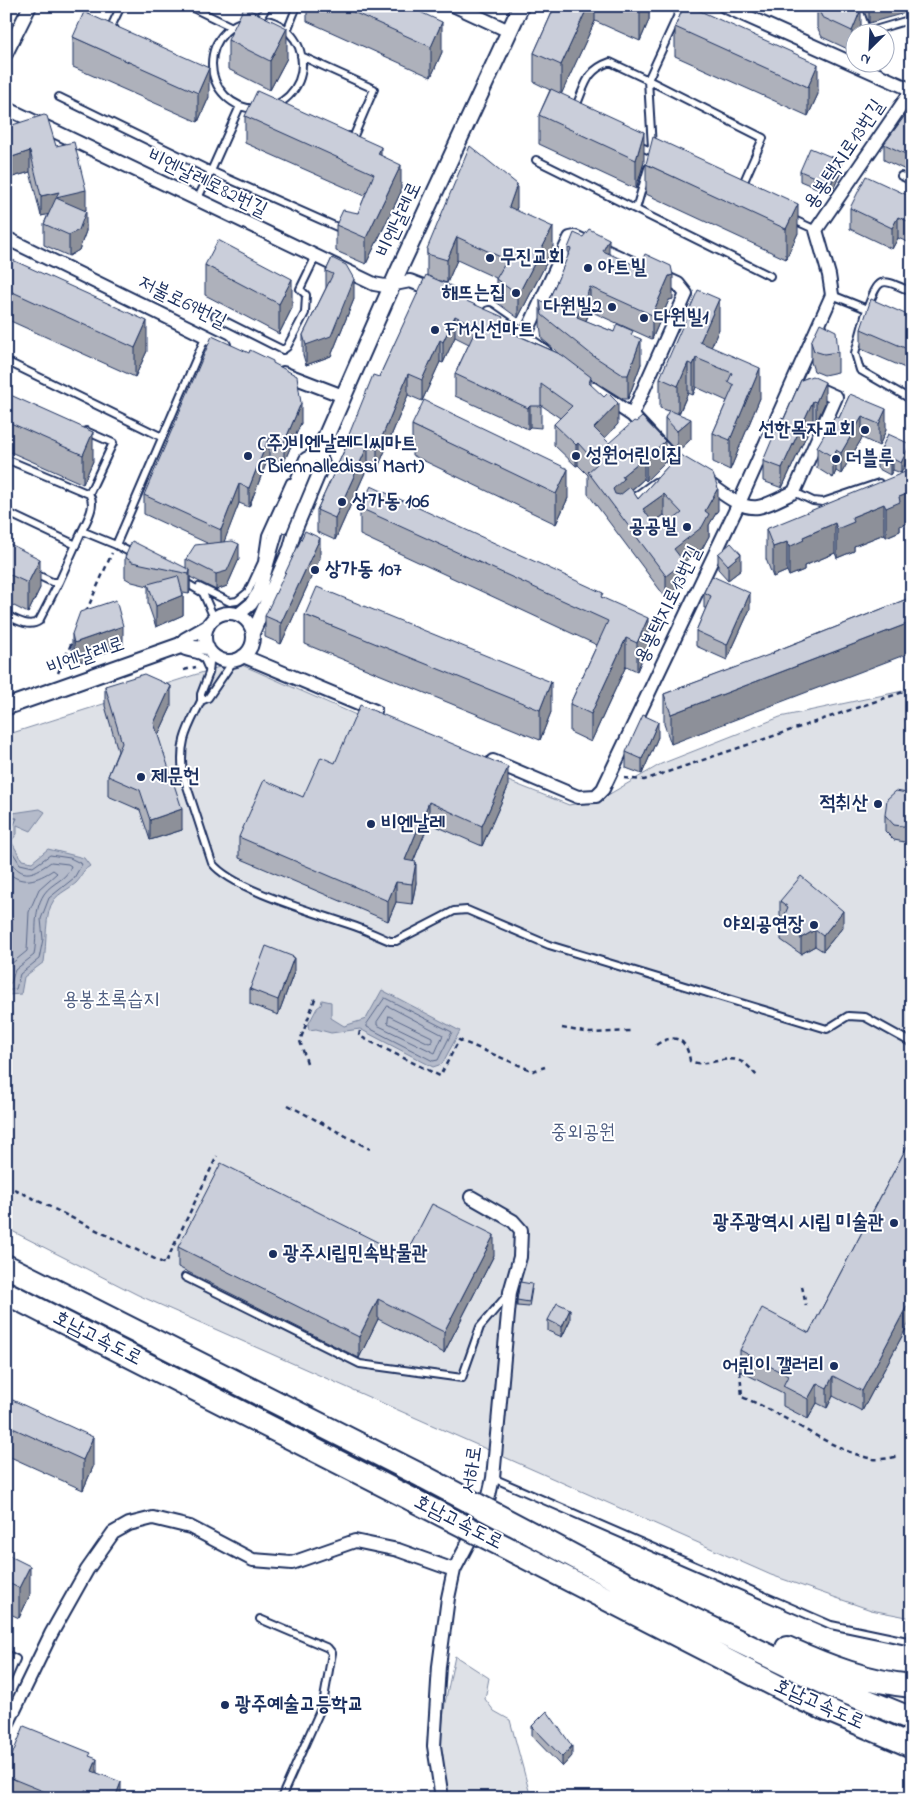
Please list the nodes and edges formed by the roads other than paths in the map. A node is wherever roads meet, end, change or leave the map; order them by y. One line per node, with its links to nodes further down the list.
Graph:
1 (30, 6): 19 (street)
2 (121, 6): 16 (lane)
3 (189, 6): 15 (lane)
4 (267, 6): 12 (lane)
5 (297, 6): 18 (lane)
6 (455, 6): 17 (street)
7 (521, 6): 17 (street, 비엔날레로)
8 (682, 6): 25 (lane)
9 (724, 6): 21 (street)
10 (858, 6): 13 (lane)
11 (912, 19): 14 (lane)
12 (259, 20): 15 (lane); 18 (lane)
13 (864, 22)
14 (896, 24)
15 (232, 27): 24 (lane)
16 (119, 31)
17 (509, 31): 51 (street, 비엔날레로)
18 (287, 32): 20 (lane)
19 (6, 54)
20 (301, 56): 28 (lane); 33 (lane)
21 (846, 58)
22 (205, 72): 24 (lane)
23 (875, 72): 26 (street)
24 (214, 76): 29 (lane)
25 (648, 80): 32 (lane); 35 (lane); 41 (lane)
26 (912, 90): 46 (street, 용봉택지로13번길)
27 (59, 97): 38 (lane)
28 (280, 103): 29 (lane); 30 (lane)
29 (240, 106): 38 (lane)
30 (288, 107)
31 (6, 108): 42 (street, 비엔날레로82번길)
32 (579, 113)
33 (345, 134)
34 (627, 140): 35 (lane)
35 (652, 152): 36 (lane); 43 (lane)
36 (661, 156)
37 (536, 160): 43 (lane)
38 (211, 171): 42 (lane); 45 (lane)
39 (901, 176): 40 (lane)
40 (912, 181)
41 (739, 194)
42 (197, 200): 48 (street, 비엔날레로82번길)
43 (636, 210): 49 (lane)
44 (782, 214): 46 (lane)
45 (338, 227)
46 (816, 230): 55 (street, 용봉택지로13번길)
47 (6, 238): 60 (street, 저불로69번길)
48 (316, 258): 51 (street, 비엔날레로82번길); 52 (lane)
49 (770, 276)
50 (292, 284): 52 (lane)
51 (392, 284): 54 (street, 비엔날레로82번길); 68 (street, 비엔날레로)
52 (300, 288): 58 (lane)
53 (912, 292): 57 (lane)
54 (444, 294)
55 (832, 295): 57 (lane); 66 (street, 용봉택지로13번길)
56 (477, 308): 61 (street)
57 (867, 309): 59 (lane); 69 (lane)
58 (215, 316)
59 (885, 317)
60 (206, 336): 62 (street, 저불로69번길); 72 (lane)
61 (525, 336): 64 (street); 70 (street)
62 (233, 349)
63 (6, 361): 72 (lane)
64 (556, 361)
65 (268, 366): 68 (street)
66 (795, 378): 77 (street); 79 (street, 용봉택지로13번길)
67 (579, 379): 70 (street)
68 (344, 396): 73 (street, 비엔날레로)
69 (912, 400)
70 (632, 415): 79 (street)
71 (78, 427): 78 (lane)
72 (162, 437): 85 (lane)
73 (314, 455): 82 (lane); 91 (lane); 92 (street, 비엔날레로); 95 (street, 비엔날레로)
74 (6, 459): 78 (lane)
75 (660, 478): 80 (lane)
76 (887, 481): 77 (lane)
77 (794, 492): 79 (street)
78 (89, 494): 83 (lane)
79 (739, 503): 103 (street, 용봉택지로13번길)
80 (624, 506)
81 (6, 512): 84 (lane)
82 (284, 529)
83 (82, 531): 84 (lane); 85 (lane)
84 (76, 545): 89 (lane)
85 (116, 545): 86 (lane)
86 (142, 559)
87 (29, 572): 89 (lane)
88 (178, 578): 90 (lane)
89 (59, 582): 93 (lane)
90 (186, 582): 91 (lane); 94 (lane)
91 (218, 596): 92 (lane)
92 (238, 614): 94 (street); 95 (street)
93 (6, 615)
94 (211, 622): 96 (street); 97 (street)
95 (252, 633): 98 (street)
96 (179, 646): 97 (street); 99 (lane); 101 (street, 비엔날레로)
97 (209, 649): 98 (street); 99 (lane)
98 (238, 658): 100 (lane); 102 (street)
99 (210, 669): 100 (lane)
100 (202, 701): 104 (lane)
101 (6, 707)
102 (389, 717)
103 (479, 755)
104 (912, 1043)
105 (471, 1197): 108 (street, 서하로)
106 (6, 1266): 112 (highway, 호남고속도로, bridge)
107 (185, 1278): 108 (lane)
108 (510, 1292): 110 (street, 서하로)
109 (6, 1293): 120 (highway, 호남고속도로, bridge)
110 (493, 1478): 111 (street, 서하로); 114 (lane)
111 (454, 1570): 119 (street); 122 (street, 서하로)
112 (676, 1610): 117 (highway); 118 (highway, 호남고속도로)
113 (260, 1619): 121 (lane)
114 (912, 1642)
115 (6, 1654): 116 (lane)
116 (6, 1682)
117 (912, 1686)
118 (912, 1718)
119 (6, 1727)
120 (912, 1746)
121 (282, 1798)
122 (442, 1798)

